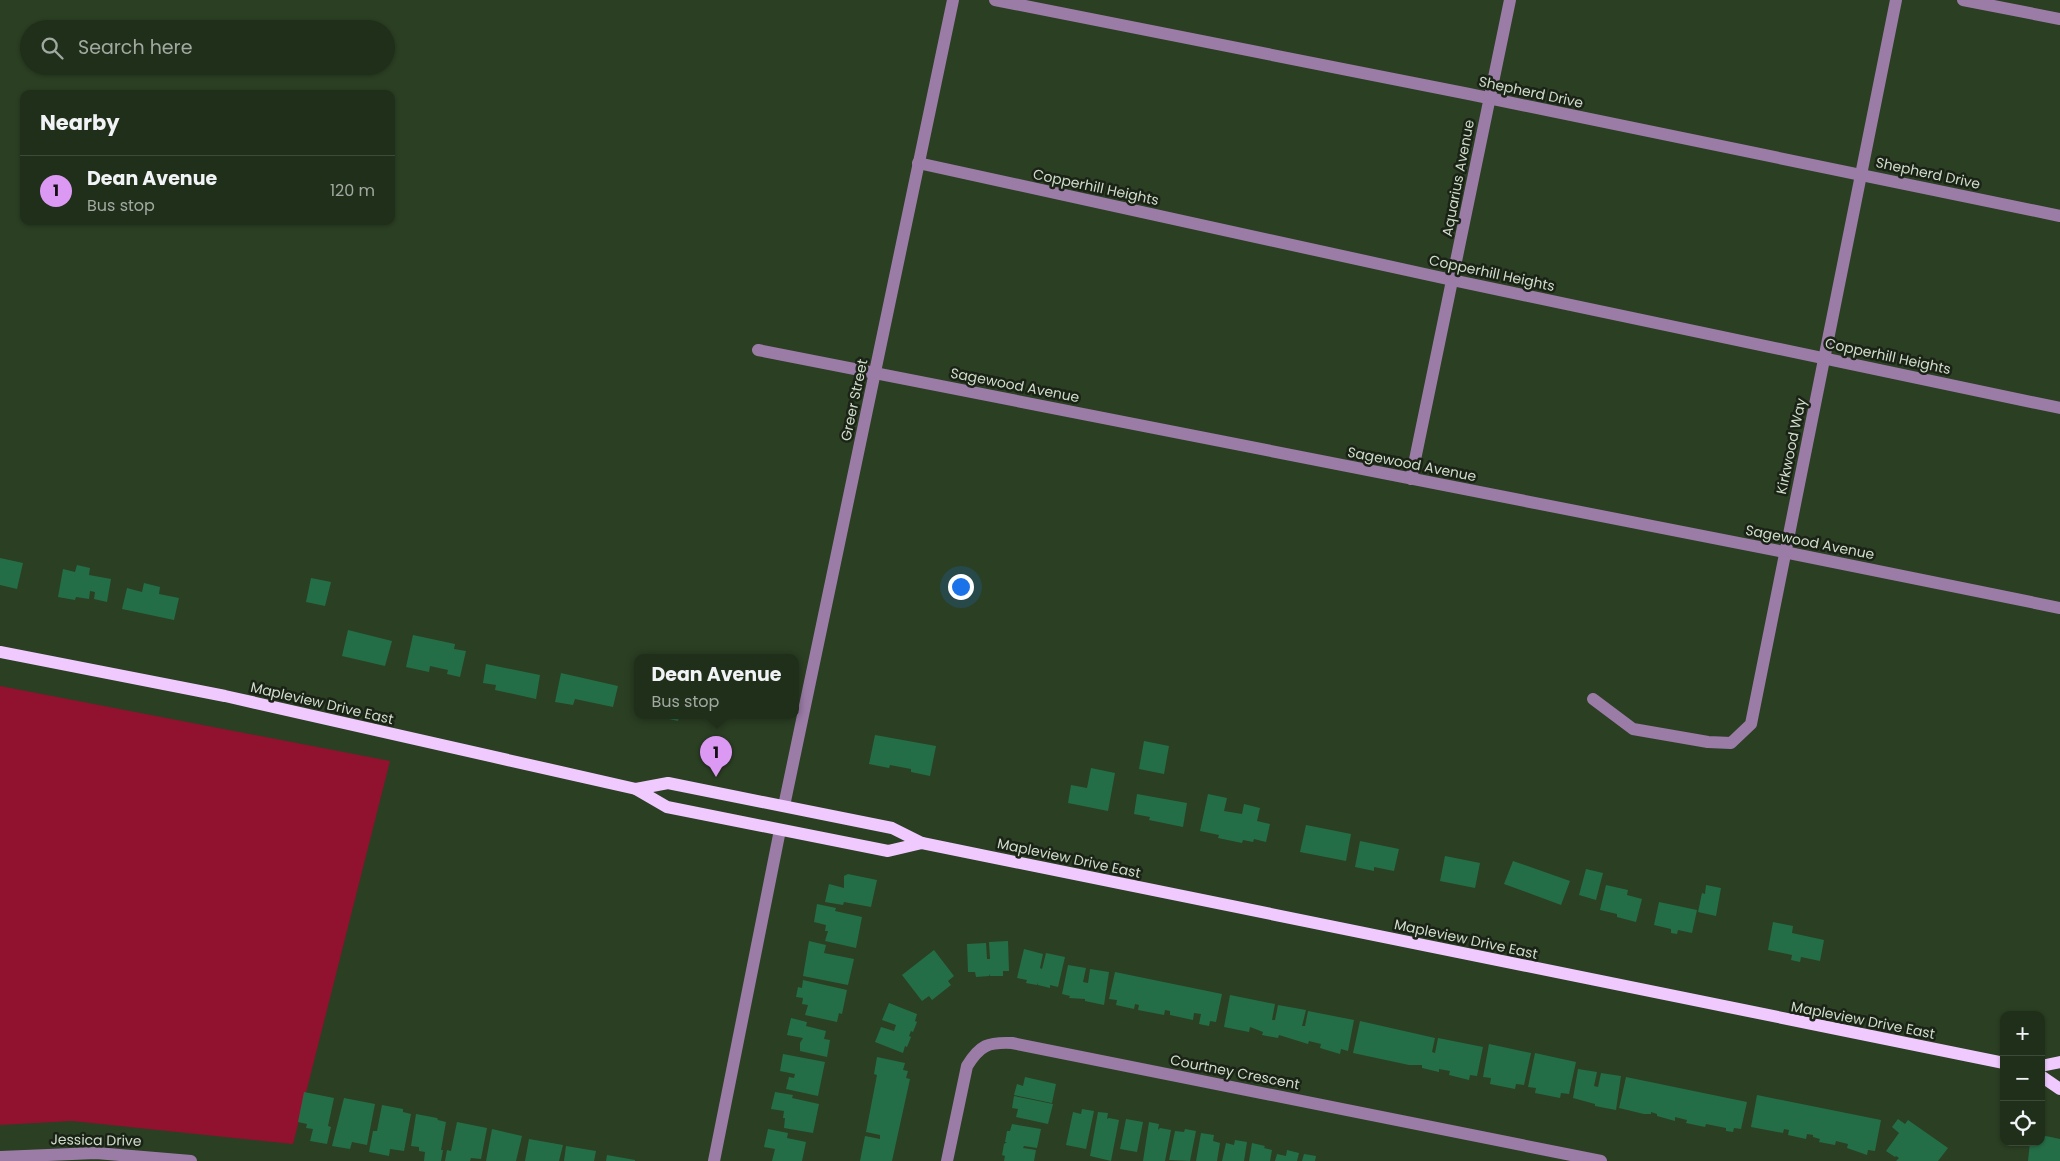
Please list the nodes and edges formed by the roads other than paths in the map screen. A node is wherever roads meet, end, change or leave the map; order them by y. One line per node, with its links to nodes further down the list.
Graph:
1 (953, 0): 8 (street, Greer Street)
2 (995, 0): 7 (street, Shepherd Drive)
3 (1510, 0): 7 (street, Aquarius Avenue)
4 (1896, 0): 9 (street, Kirkwood Way)
5 (1963, 0): 6 (street)
6 (2060, 19)
7 (1489, 98): 9 (street, Shepherd Drive); 11 (street, Aquarius Avenue)
8 (918, 163): 11 (street, Copperhill Heights); 14 (street, Greer Street)
9 (1861, 174): 10 (street, Shepherd Drive); 13 (street, Kirkwood Way)
10 (2060, 216)
11 (1452, 280): 13 (street, Copperhill Heights); 16 (street, Aquarius Avenue)
12 (758, 350): 14 (street, Sagewood Avenue)
13 (1825, 359): 15 (street, Copperhill Heights); 17 (street, Kirkwood Way)
14 (875, 372): 16 (street, Sagewood Avenue); 22 (street, Greer Street)
15 (2060, 408)
16 (1411, 479): 17 (street, Sagewood Avenue)
17 (1784, 552): 18 (street, Sagewood Avenue); 20 (street, Kirkwood Way)
18 (2060, 608)
19 (0, 652): 21 (main road, Mapleview Drive East)
20 (1593, 699)
21 (636, 789): 22 (main road, Mapleview Drive East); 23 (main road, Mapleview Drive East)
22 (784, 806): 24 (main road, Mapleview Drive East)
23 (780, 830): 24 (main road, Mapleview Drive East); 32 (street)
24 (922, 843): 26 (main road, Mapleview Drive East)
25 (2060, 1062): 27 (main road)
26 (2000, 1063)
27 (2045, 1065)
28 (2045, 1079): 29 (main road)
29 (2060, 1089)
30 (0, 1157): 31 (street, Jessica Drive)
31 (191, 1161)
32 (714, 1161)
33 (947, 1161): 34 (street, Courtney Crescent)
34 (1601, 1161)

